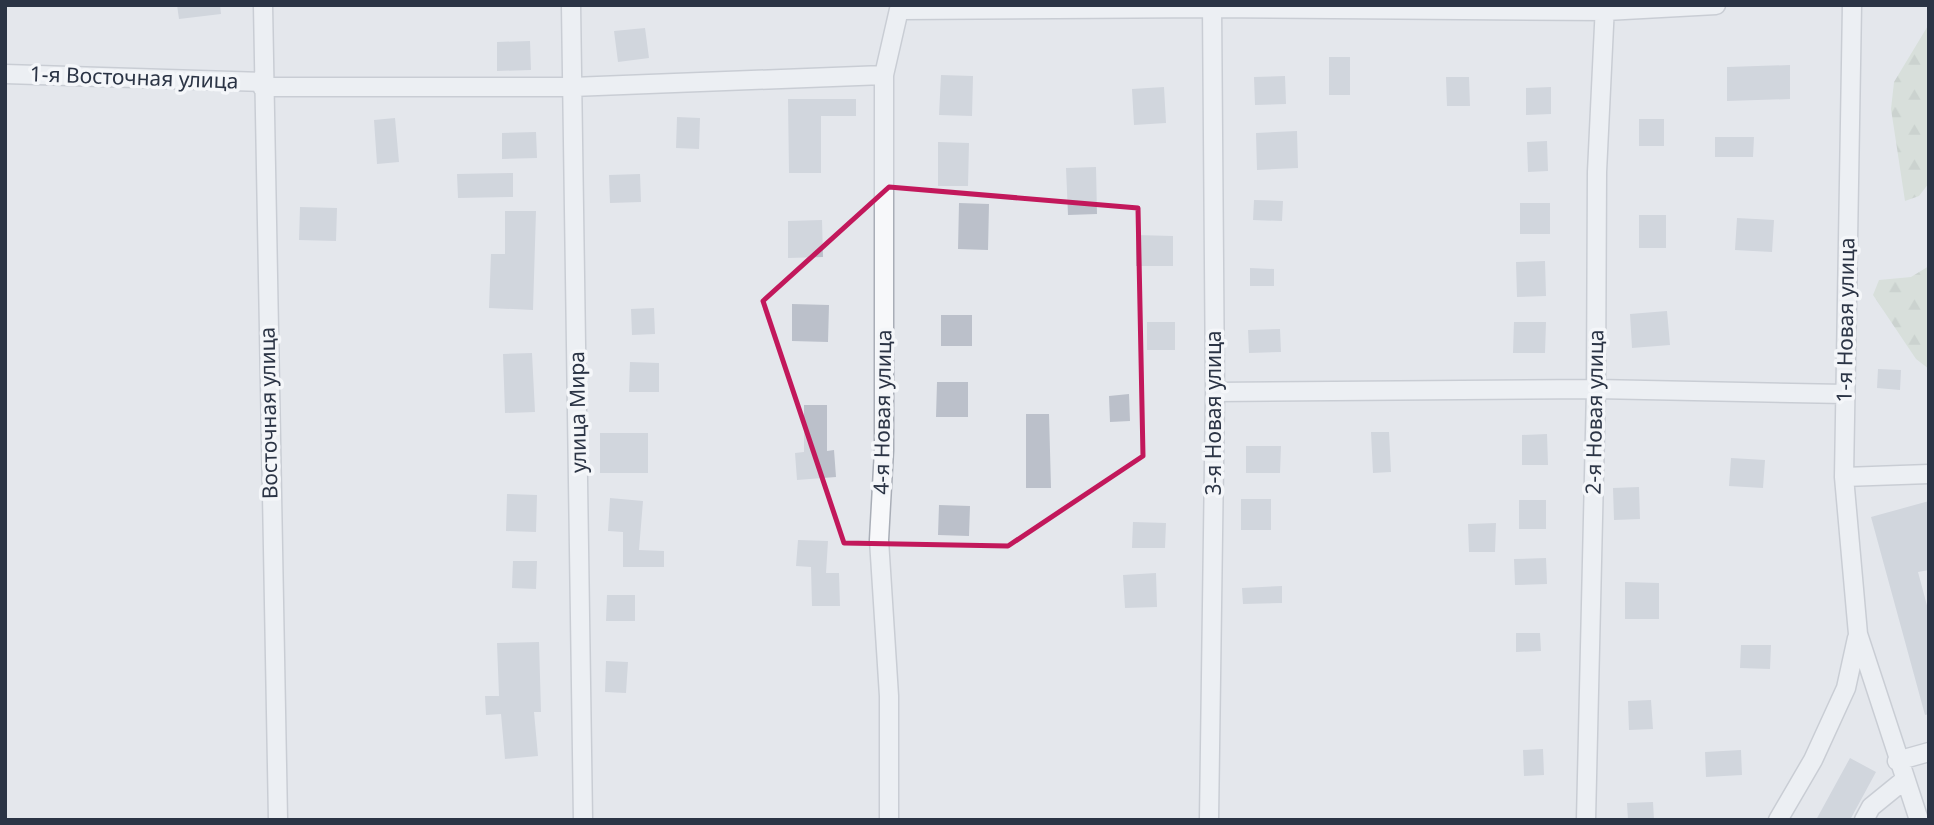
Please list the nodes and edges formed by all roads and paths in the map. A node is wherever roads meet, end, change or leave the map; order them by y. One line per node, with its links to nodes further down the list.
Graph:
1 (263, 5): 10 (street, Восточная улица)
2 (571, 5): 11 (street, улица Мира)
3 (1716, 5): 7 (street)
4 (1852, 5): 14 (street, 1-я Новая улица)
5 (1212, 7): 6 (street); 7 (street); 13 (street, 3-я Новая улица)
6 (900, 8): 9 (street, 4-я Новая улица)
7 (1606, 8): 12 (street, 2-я Новая улица)
8 (5, 74): 10 (street, 1-я Восточная улица)
9 (884, 75): 11 (street, 1-я Восточная улица); 23 (street, 4-я Новая улица)
10 (262, 84): 11 (street, 1-я Восточная улица); 21 (street, Восточная улица)
11 (572, 87): 22 (street, улица Мира)
12 (1596, 389): 13 (street); 14 (street); 25 (street, 2-я Новая улица)
13 (1215, 392): 24 (street, 3-я Новая улица)
14 (1844, 394): 16 (street, 1-я Новая улица)
15 (1929, 474): 16 (street)
16 (1844, 477): 17 (street, 1-я Новая улица)
17 (1857, 635): 19 (street); 26 (street)
18 (1929, 752): 19 (street)
19 (1897, 761): 20 (street)
20 (1903, 781): 27 (street); 28 (street)
21 (278, 820)
22 (583, 820)
23 (889, 820)
24 (1209, 820)
25 (1586, 820)
26 (1777, 820)
27 (1864, 820)
28 (1919, 820)

